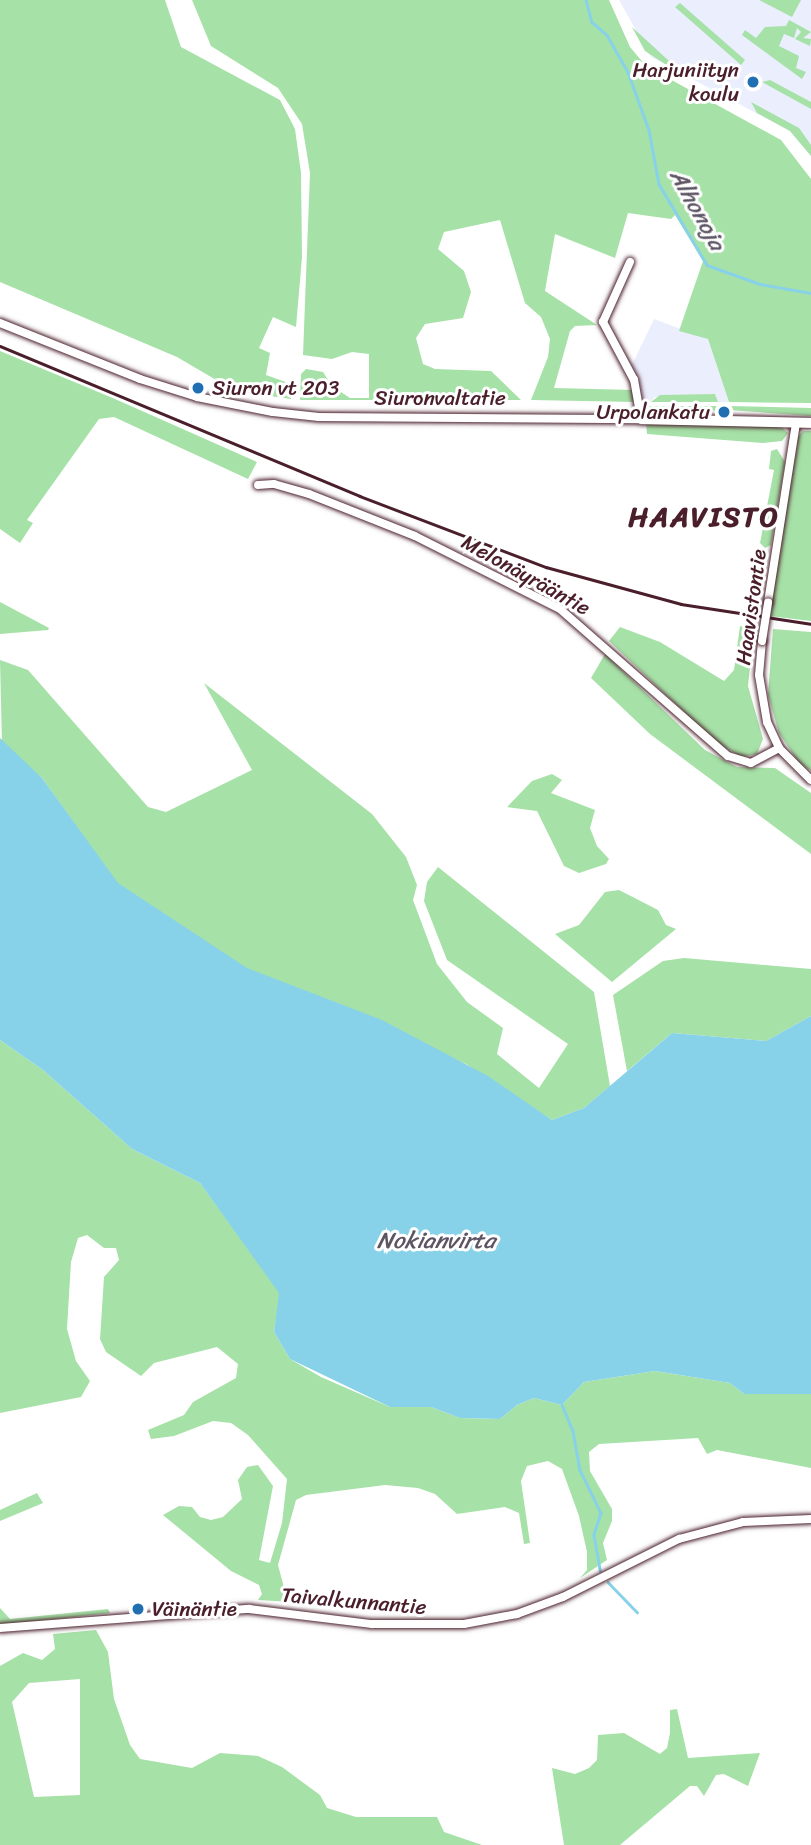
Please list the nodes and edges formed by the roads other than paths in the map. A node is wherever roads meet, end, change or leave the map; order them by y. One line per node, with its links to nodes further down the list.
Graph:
1 (631, 261): 3 (street)
2 (0, 323): 3 (street, Siuronvaltatie)
3 (641, 419): 4 (main road, Siuronvaltatie)
4 (796, 423): 5 (main road, Siuronvaltatie); 7 (street, Haavistontie, bridge)
5 (811, 423)
6 (258, 485): 7 (street, Melonäyrääntie)
7 (779, 748): 8 (street, Haavistontie)
8 (811, 780)
9 (811, 1519): 10 (street, Taivalkunnantie)
10 (0, 1628)

